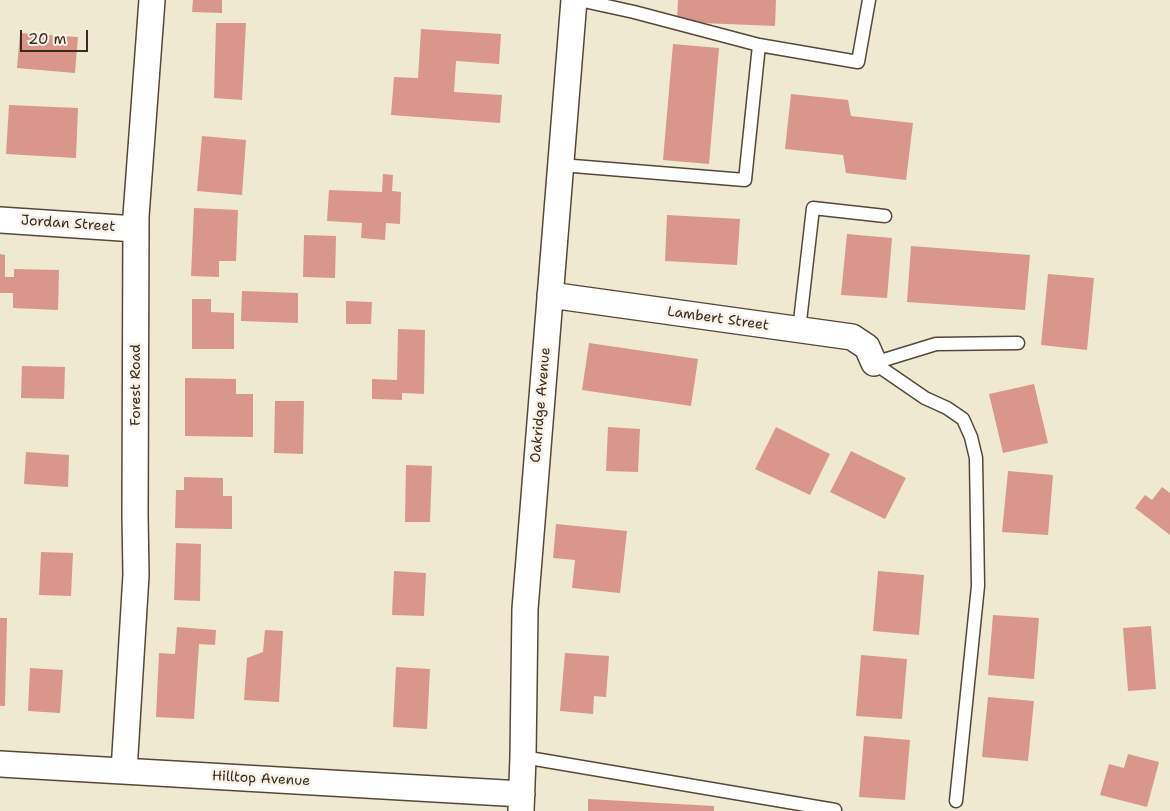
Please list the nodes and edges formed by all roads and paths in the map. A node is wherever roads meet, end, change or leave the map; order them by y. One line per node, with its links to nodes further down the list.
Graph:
1 (152, 0): 9 (street, Forest Road)
2 (574, 0): 6 (street, Oakridge Avenue)
3 (579, 0): 5 (lane)
4 (869, 0): 5 (lane)
5 (759, 45): 6 (lane)
6 (561, 165): 10 (street, Oakridge Avenue)
7 (885, 216): 11 (lane)
8 (0, 220): 9 (street, Jordan Street)
9 (136, 229): 16 (street, Forest Road)
10 (550, 295): 11 (street, Lambert Street); 14 (street, Oakridge Avenue)
11 (799, 330): 13 (street, Lambert Street)
12 (1018, 342): 13 (lane)
13 (874, 362): 17 (lane)
14 (523, 758): 18 (street, Oakridge Avenue); 19 (lane)
15 (0, 764): 16 (street, Hilltop Avenue)
16 (124, 771): 18 (street, Hilltop Avenue)
17 (956, 801)
18 (521, 802)
19 (835, 811)

